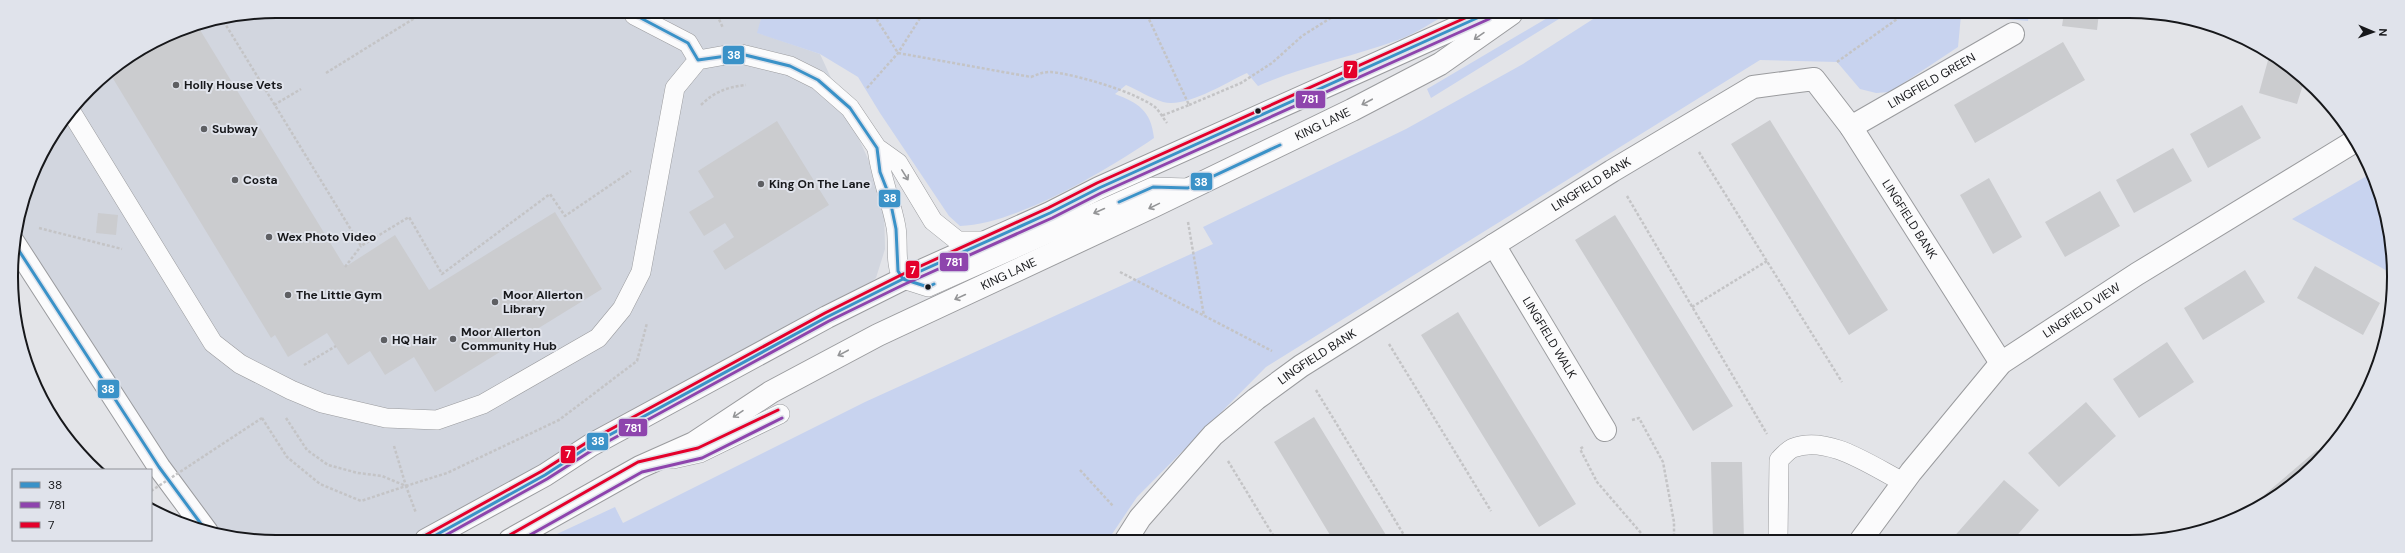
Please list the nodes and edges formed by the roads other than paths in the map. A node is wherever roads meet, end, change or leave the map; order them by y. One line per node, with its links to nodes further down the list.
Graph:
1 (638, 18): 5 (lane)
2 (1478, 18): 11 (main road)
3 (1505, 18): 10 (main road, KING LANE, one-way to 10)
4 (2013, 34): 7 (main road, LINGFIELD GREEN)
5 (698, 60): 6 (lane); 9 (lane)
6 (74, 116)
7 (1851, 127): 12 (main road, LINGFIELD BANK); 15 (main road, LINGFIELD BANK)
8 (2350, 144): 15 (main road, LINGFIELD VIEW)
9 (877, 148): 11 (lane, one-way to 11); 14 (lane)
10 (1188, 188): 14 (lane, one-way to 14); 18 (main road, KING LANE, one-way to 18)
11 (989, 241): 14 (main road)
12 (1494, 245): 17 (main road, LINGFIELD WALK); 23 (main road, LINGFIELD BANK)
13 (19, 252): 20 (main road)
14 (903, 279): 21 (main road)
15 (2001, 362): 19 (main road, LINGFIELD VIEW)
16 (780, 414): 18 (lane)
17 (1605, 430)
18 (640, 467): 22 (main road, KING LANE)
19 (1903, 482): 24 (lane); 25 (main road, LINGFIELD VIEW)
20 (201, 523)
21 (435, 535)
22 (519, 535)
23 (1129, 535)
24 (1778, 535)
25 (1865, 535)

